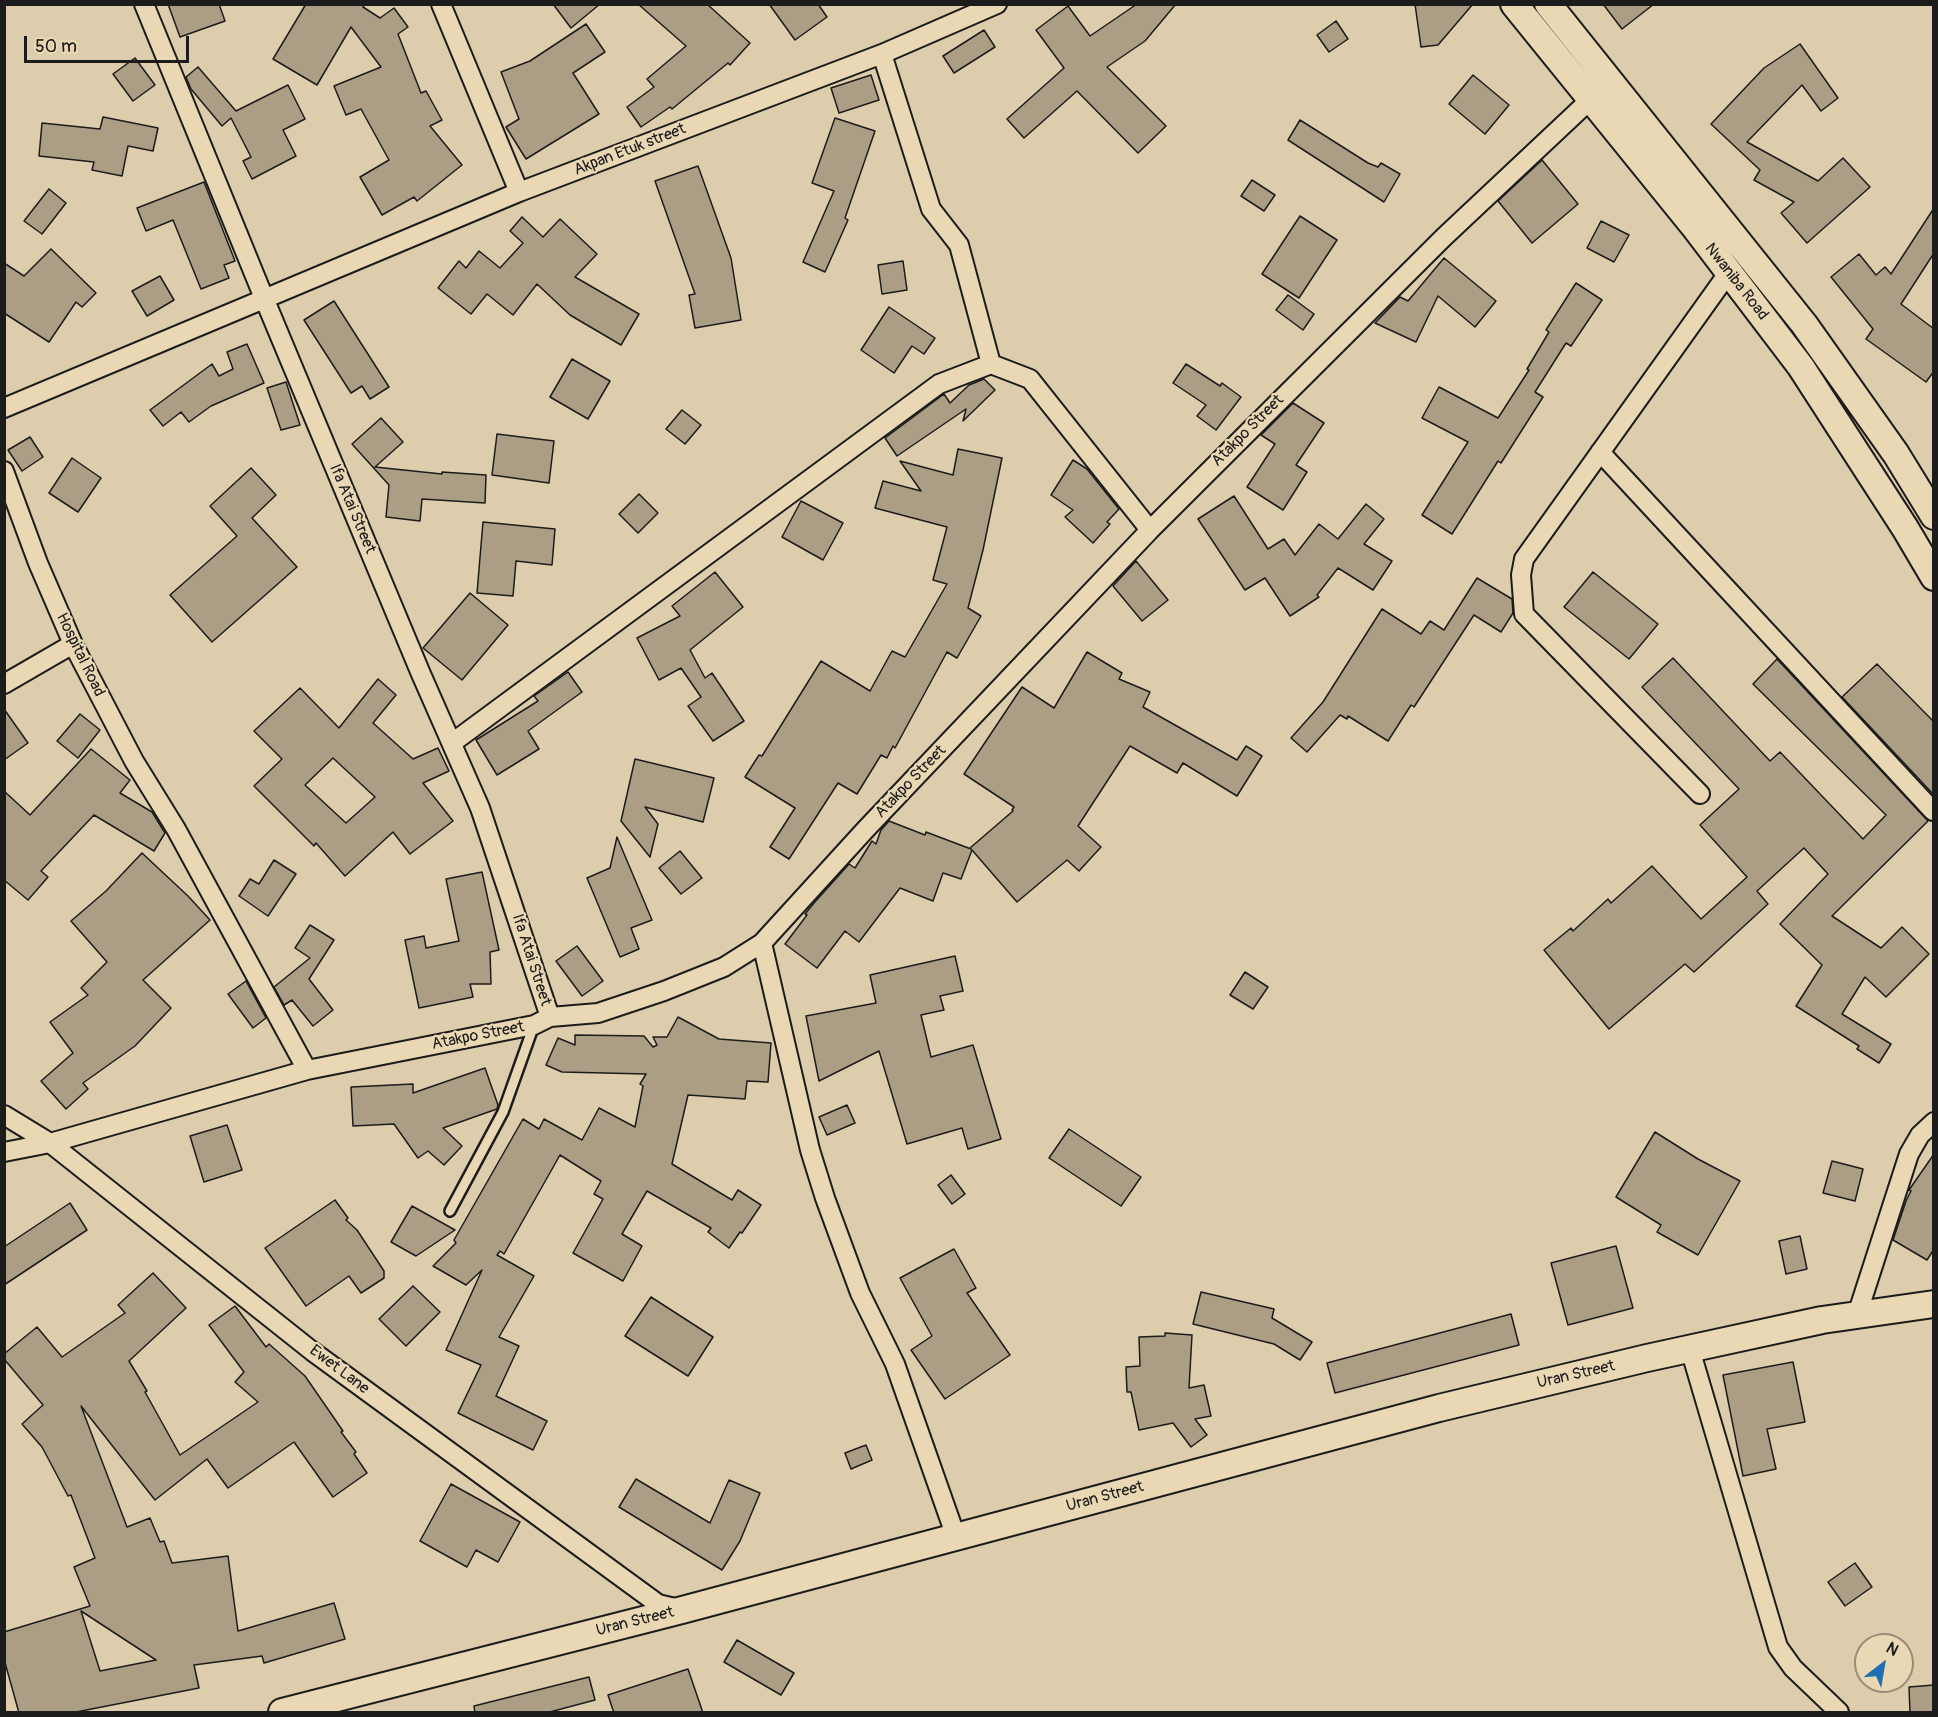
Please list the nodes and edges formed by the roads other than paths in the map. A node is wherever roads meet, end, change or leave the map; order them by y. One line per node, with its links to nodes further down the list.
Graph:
1 (144, 4): 10 (street, Ifa Atai Street)
2 (441, 4): 8 (street)
3 (997, 4): 6 (street, Akpan Etuk street)
4 (1514, 4): 7 (street, Nwaniba Road)
5 (1548, 4): 15 (street)
6 (882, 54): 8 (street, Akpan Etuk street); 11 (street)
7 (1591, 99): 9 (street, Nwaniba Road); 16 (street, Atakpo Street)
8 (519, 192): 10 (street, Akpan Etuk street)
9 (1729, 272): 13 (street); 17 (street, Nwaniba Road)
10 (264, 298): 12 (street, Akpan Etuk street); 20 (street, Ifa Atai Street)
11 (991, 364): 16 (street); 20 (street)
12 (4, 408)
13 (1600, 452): 21 (street); 22 (street)
14 (4, 471): 18 (street, Hospital Road)
15 (1934, 516)
16 (1150, 530): 23 (street, Atakpo Street)
17 (1934, 577)
18 (73, 644): 19 (street); 25 (street, Hospital Road)
19 (4, 684)
20 (452, 743): 24 (street, Ifa Atai Street)
21 (1700, 794)
22 (1933, 812)
23 (762, 943): 24 (street, Atakpo Street); 34 (street)
24 (542, 1021): 25 (street, Atakpo Street); 30 (lane)
25 (307, 1070): 28 (street, Atakpo Street)
26 (4, 1115): 28 (street, Ewet Lane)
27 (1934, 1122): 32 (street)
28 (50, 1143): 29 (street, Atakpo Street); 35 (street, Ewet Lane)
29 (4, 1152)
30 (450, 1212)
31 (1934, 1304): 32 (street, Uran Street)
32 (1857, 1315): 33 (street, Uran Street)
33 (1690, 1349): 34 (street, Uran Street); 39 (street)
34 (956, 1537): 35 (street, Uran Street)
35 (682, 1610): 36 (street, Uran Street)
36 (346, 1704): 37 (street, Uran Street)
37 (307, 1709): 38 (street, Uran Street)
38 (282, 1713)
39 (1839, 1713)

